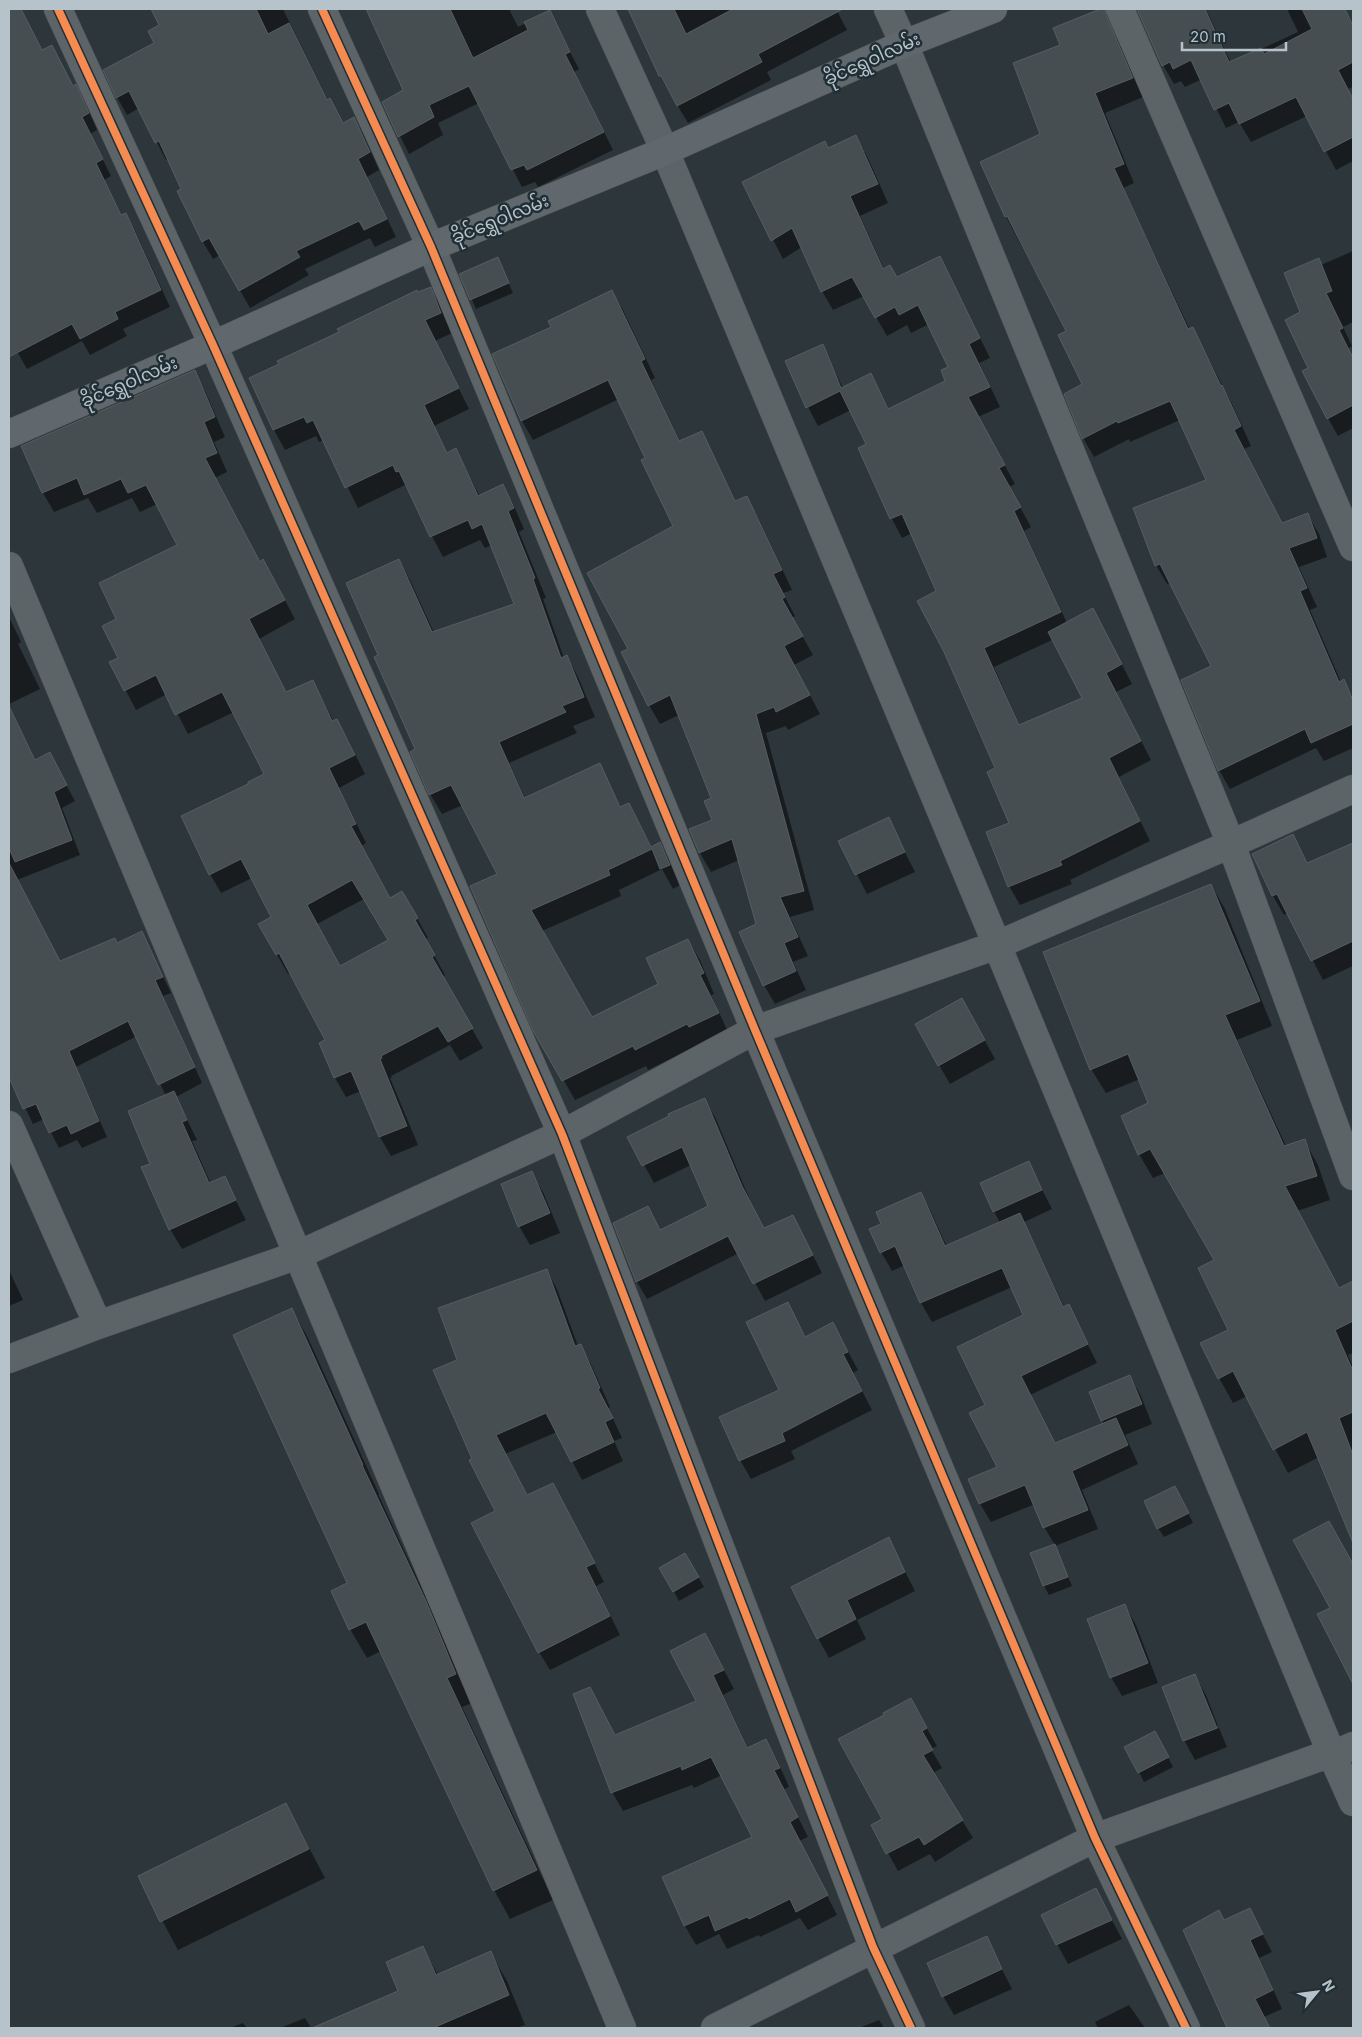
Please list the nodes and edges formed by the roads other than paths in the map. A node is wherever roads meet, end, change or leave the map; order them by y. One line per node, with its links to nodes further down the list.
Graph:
1 (58, 9): 10 (street)
2 (322, 9): 9 (street)
3 (600, 9): 8 (street)
4 (888, 9): 7 (street)
5 (993, 9): 7 (street, ခိုင်ရွှေဝါလမ်း)
6 (1120, 9): 12 (street)
7 (904, 44): 8 (street, ခိုင်ရွှေဝါလမ်း); 15 (street)
8 (665, 151): 9 (street, ခိုင်ရွှေဝါလမ်း); 16 (street)
9 (431, 247): 10 (street, ခိုင်ရွှေဝါလမ်း); 17 (street)
10 (213, 345): 11 (street, ခိုင်ရွှေဝါလမ်း); 19 (street)
11 (9, 434)
12 (1353, 547)
13 (9, 566): 21 (street)
14 (1353, 789): 15 (street)
15 (1231, 844): 16 (street); 20 (street)
16 (997, 945): 17 (street); 24 (street)
17 (755, 1030): 19 (street); 26 (street)
18 (9, 1125): 22 (street)
19 (562, 1134): 21 (street); 27 (street)
20 (1353, 1176)
21 (298, 1255): 22 (street); 28 (street)
22 (98, 1325): 23 (street)
23 (9, 1359)
24 (1343, 1751): 25 (street); 26 (street)
25 (1353, 1802)
26 (1095, 1838): 27 (street); 31 (street)
27 (873, 1947): 29 (street); 30 (street)
28 (622, 2028)
29 (715, 2028)
30 (911, 2028)
31 (1186, 2028)

